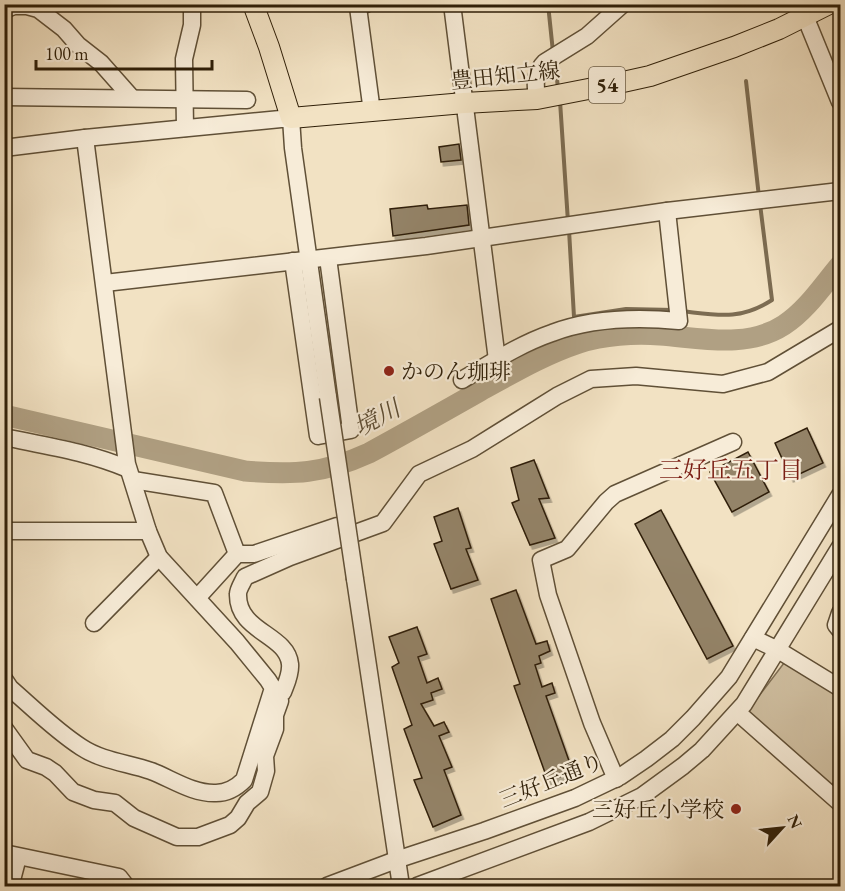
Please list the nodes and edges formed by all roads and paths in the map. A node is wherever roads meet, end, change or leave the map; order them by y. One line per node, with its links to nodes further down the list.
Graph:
1 (192, 4): 12 (street)
2 (253, 4): 17 (main road)
3 (366, 4): 16 (street)
4 (452, 4): 15 (street)
5 (623, 4): 11 (street)
6 (829, 4): 8 (main road, 豊田知立線 / 54)
7 (4, 10): 10 (street)
8 (803, 10): 11 (main road, 豊田知立線 / 54); 14 (street)
9 (4, 97): 10 (street)
10 (132, 98): 12 (street)
11 (537, 99): 15 (main road, 豊田知立線 / 54)
12 (184, 100): 13 (street); 18 (street)
13 (247, 100)
14 (840, 102)
15 (464, 103): 16 (main road, 豊田知立線 / 54); 23 (street)
16 (372, 112): 17 (main road, 豊田知立線 / 54)
17 (291, 118): 18 (street); 25 (street)
18 (185, 128): 19 (street)
19 (85, 138): 20 (street); 26 (street)
20 (4, 148)
21 (840, 191): 22 (street)
22 (667, 211): 23 (street); 28 (street)
23 (481, 237): 24 (street); 28 (street)
24 (328, 258): 25 (street); 25 (street)
25 (302, 261): 26 (street); 53 (street, bridge)
26 (105, 283): 32 (street)
27 (840, 329): 47 (street)
28 (497, 360): 29 (street)
29 (462, 380)
30 (4, 437): 32 (street)
31 (733, 442): 50 (street)
32 (129, 471): 36 (street); 38 (street)
33 (840, 495): 44 (street, 三好丘通り)
34 (337, 526): 38 (street)
35 (4, 531): 36 (street)
36 (148, 531): 39 (street)
37 (840, 547): 48 (street)
38 (237, 554): 40 (street)
39 (159, 557): 40 (street); 42 (street)
40 (197, 597): 47 (street)
41 (840, 614): 43 (street)
42 (94, 623)
43 (840, 630)
44 (753, 638): 46 (street); 50 (street, 三好丘通り)
45 (4, 679): 47 (street)
46 (840, 688)
47 (278, 690): 49 (street)
48 (737, 712): 51 (street); 58 (street)
49 (4, 728)
50 (616, 778): 53 (street, 三好丘通り)
51 (840, 803)
52 (11, 855): 54 (street); 55 (street)
53 (396, 860): 56 (street, 三好丘通り); 57 (street)
54 (4, 885)
55 (126, 886)
56 (327, 886)
57 (401, 886)
58 (417, 886)

